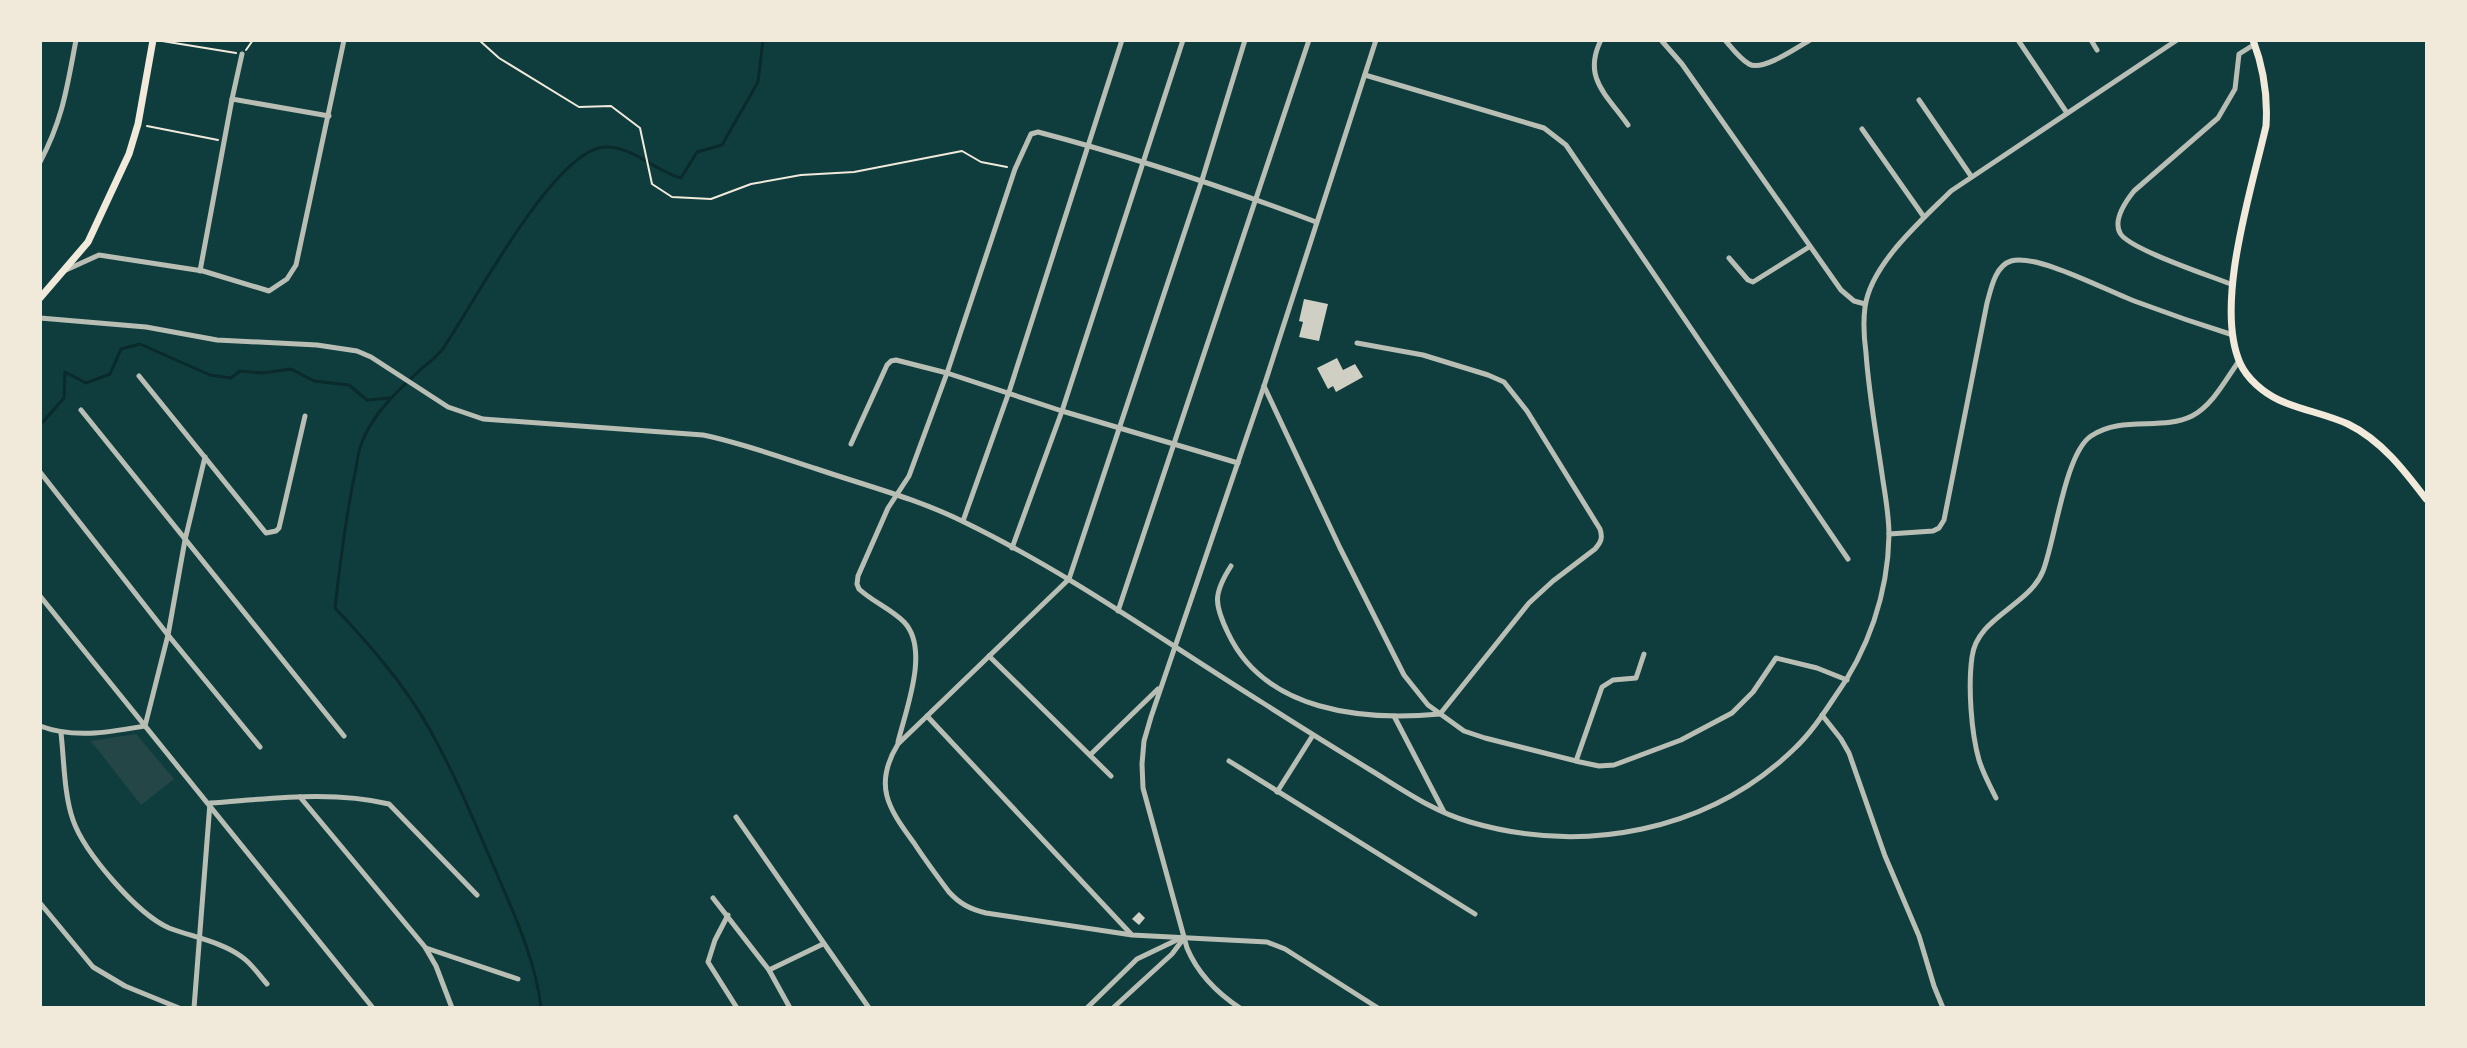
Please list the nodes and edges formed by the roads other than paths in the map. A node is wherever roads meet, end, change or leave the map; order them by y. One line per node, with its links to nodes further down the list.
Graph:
1 (76, 40): 27 (street)
2 (153, 40): 36 (main road)
3 (344, 40): 23 (street)
4 (1122, 40): 26 (street)
5 (1184, 40): 28 (street)
6 (1245, 40): 30 (street)
7 (1309, 40): 31 (street)
8 (1376, 40): 19 (street)
9 (1601, 40): 24 (street)
10 (1725, 40): 11 (street)
11 (1810, 40)
12 (2018, 40): 22 (street)
13 (2091, 40): 17 (street)
14 (2178, 40): 22 (street)
15 (1662, 41): 34 (street)
16 (2254, 42): 38 (main road); 38 (street)
17 (2097, 50)
18 (242, 54): 20 (street)
19 (1365, 75): 33 (street); 64 (street)
20 (232, 99): 23 (street); 37 (street)
21 (1919, 100): 29 (street)
22 (2067, 113): 29 (street)
23 (329, 116): 37 (street)
24 (1628, 125)
25 (1862, 129): 32 (street)
26 (1087, 145): 28 (street); 45 (street); 48 (street)
27 (40, 162)
28 (1145, 162): 30 (street); 50 (street)
29 (1971, 176): 32 (street)
30 (1202, 180): 31 (street); 52 (street)
31 (1257, 200): 33 (street); 53 (street)
32 (1924, 217): 40 (street)
33 (1316, 222): 47 (street)
34 (1809, 248): 35 (street); 40 (street)
35 (1729, 258)
36 (66, 270): 37 (street); 39 (main road)
37 (200, 271)
38 (2234, 285): 42 (main road)
39 (40, 298)
40 (1865, 304): 61 (street)
41 (40, 318): 58 (street)
42 (2233, 335): 44 (main road); 61 (street)
43 (1357, 343): 75 (street)
44 (2239, 361): 59 (main road); 92 (street)
45 (947, 373): 48 (street); 54 (street); 58 (street)
46 (139, 376): 55 (street)
47 (1264, 386): 56 (street); 75 (street)
48 (1009, 392): 50 (street); 60 (street)
49 (81, 410): 62 (street)
50 (1062, 411): 52 (street); 63 (street)
51 (306, 416): 55 (street)
52 (1120, 426): 53 (street); 66 (street)
53 (1172, 443): 56 (street); 68 (street)
54 (851, 444)
55 (205, 457): 62 (street)
56 (1238, 464): 70 (street)
57 (40, 472): 69 (street)
58 (897, 495): 60 (street); 84 (street)
59 (2427, 499)
60 (963, 521): 63 (street)
61 (1889, 534): 73 (street)
62 (185, 540): 69 (street); 83 (street)
63 (1012, 548): 66 (street)
64 (1848, 559)
65 (1231, 566): 78 (street)
66 (1069, 579): 68 (street); 72 (street)
67 (40, 596): 80 (street)
68 (1118, 611): 70 (street)
69 (168, 635): 80 (street); 85 (street)
70 (1175, 648): 74 (street); 82 (street)
71 (1644, 654): 88 (street)
72 (989, 656): 77 (street); 86 (street)
73 (1847, 680): 76 (street); 88 (street)
74 (1160, 688): 86 (street); 102 (street)
75 (1440, 714): 78 (street); 88 (street)
76 (1822, 715): 94 (street); 120 (street)
77 (927, 716): 84 (street); 101 (street)
78 (1394, 716): 94 (street)
79 (40, 726): 81 (street)
80 (145, 726): 81 (street); 93 (street)
81 (61, 733): 103 (street)
82 (1313, 735): 90 (street); 94 (street)
83 (344, 736)
84 (898, 744): 101 (street)
85 (260, 747)
86 (1090, 755): 89 (street)
87 (1229, 761): 90 (street)
88 (1576, 761)
89 (1111, 776)
90 (1277, 792): 99 (street)
91 (300, 797): 93 (street); 96 (street); 105 (street)
92 (1996, 798)
93 (210, 803): 103 (street); 111 (street)
94 (1444, 812)
95 (736, 817): 104 (street)
96 (477, 895)
97 (713, 898): 100 (street)
98 (40, 903): 109 (street)
99 (1475, 914)
100 (728, 915): 106 (street); 113 (street)
101 (1132, 935): 102 (street)
102 (1185, 936): 116 (street); 117 (street); 118 (street); 119 (street)
103 (199, 939): 108 (street); 110 (street)
104 (823, 944): 106 (street); 115 (street)
105 (425, 947): 107 (street); 112 (street)
106 (769, 970): 114 (street)
107 (518, 980)
108 (267, 984)
109 (179, 1008)
110 (194, 1008)
111 (373, 1008)
112 (452, 1008)
113 (737, 1008)
114 (790, 1008)
115 (868, 1008)
116 (1087, 1008)
117 (1113, 1008)
118 (1240, 1008)
119 (1378, 1008)
120 (1943, 1008)

